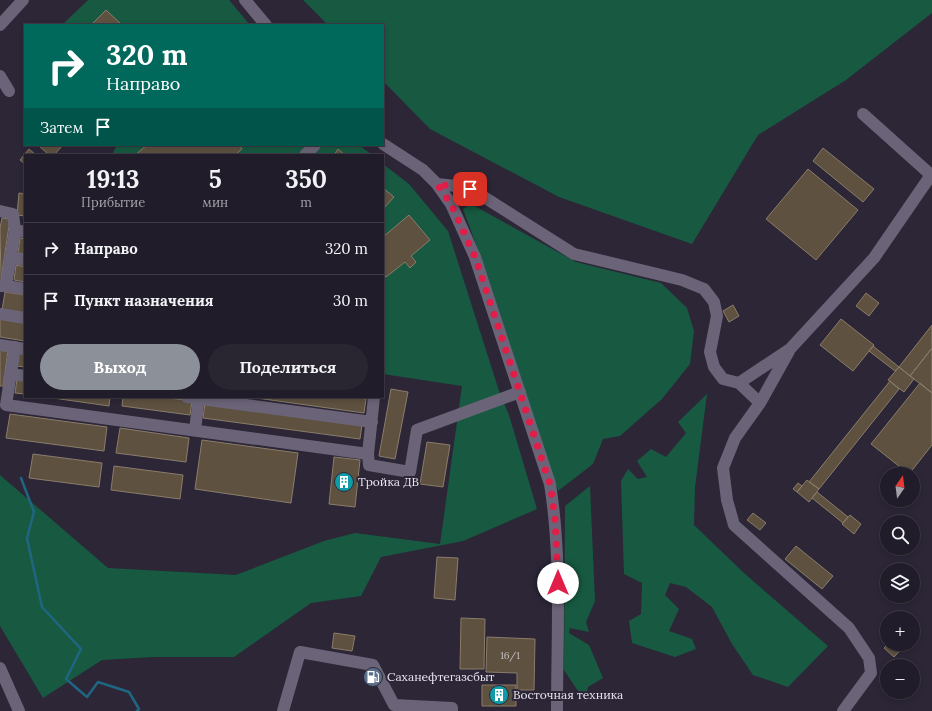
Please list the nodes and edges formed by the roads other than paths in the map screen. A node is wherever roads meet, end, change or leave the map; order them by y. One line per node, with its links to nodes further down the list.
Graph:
1 (22, 0): 4 (street)
2 (245, 0): 3 (street)
3 (264, 24)
4 (0, 25)
5 (0, 76): 6 (street)
6 (9, 91)
7 (863, 114): 11 (street)
8 (384, 145): 12 (street)
9 (314, 146): 10 (street)
10 (306, 154)
11 (932, 175): 23 (street)
12 (437, 184): 26 (street); 27 (street)
13 (0, 211): 14 (street)
14 (20, 231): 15 (street)
15 (10, 258): 16 (street); 17 (street)
16 (24, 260)
17 (3, 286): 18 (street)
18 (24, 289)
19 (0, 314): 20 (street)
20 (24, 318)
21 (0, 345): 22 (street)
22 (20, 348): 24 (street)
23 (790, 349): 26 (street); 31 (street)
24 (10, 374): 25 (street); 28 (street)
25 (24, 376)
26 (739, 383): 31 (street)
27 (520, 392): 34 (street); 39 (street)
28 (3, 397): 33 (street)
29 (195, 398): 32 (street); 33 (street)
30 (374, 398): 32 (street)
31 (760, 403): 40 (street)
32 (372, 422): 34 (street)
33 (195, 430): 34 (street)
34 (368, 454)
35 (0, 668): 36 (street)
36 (19, 711)
37 (283, 711): 38 (street)
38 (452, 711)
39 (557, 711)
40 (843, 711)

